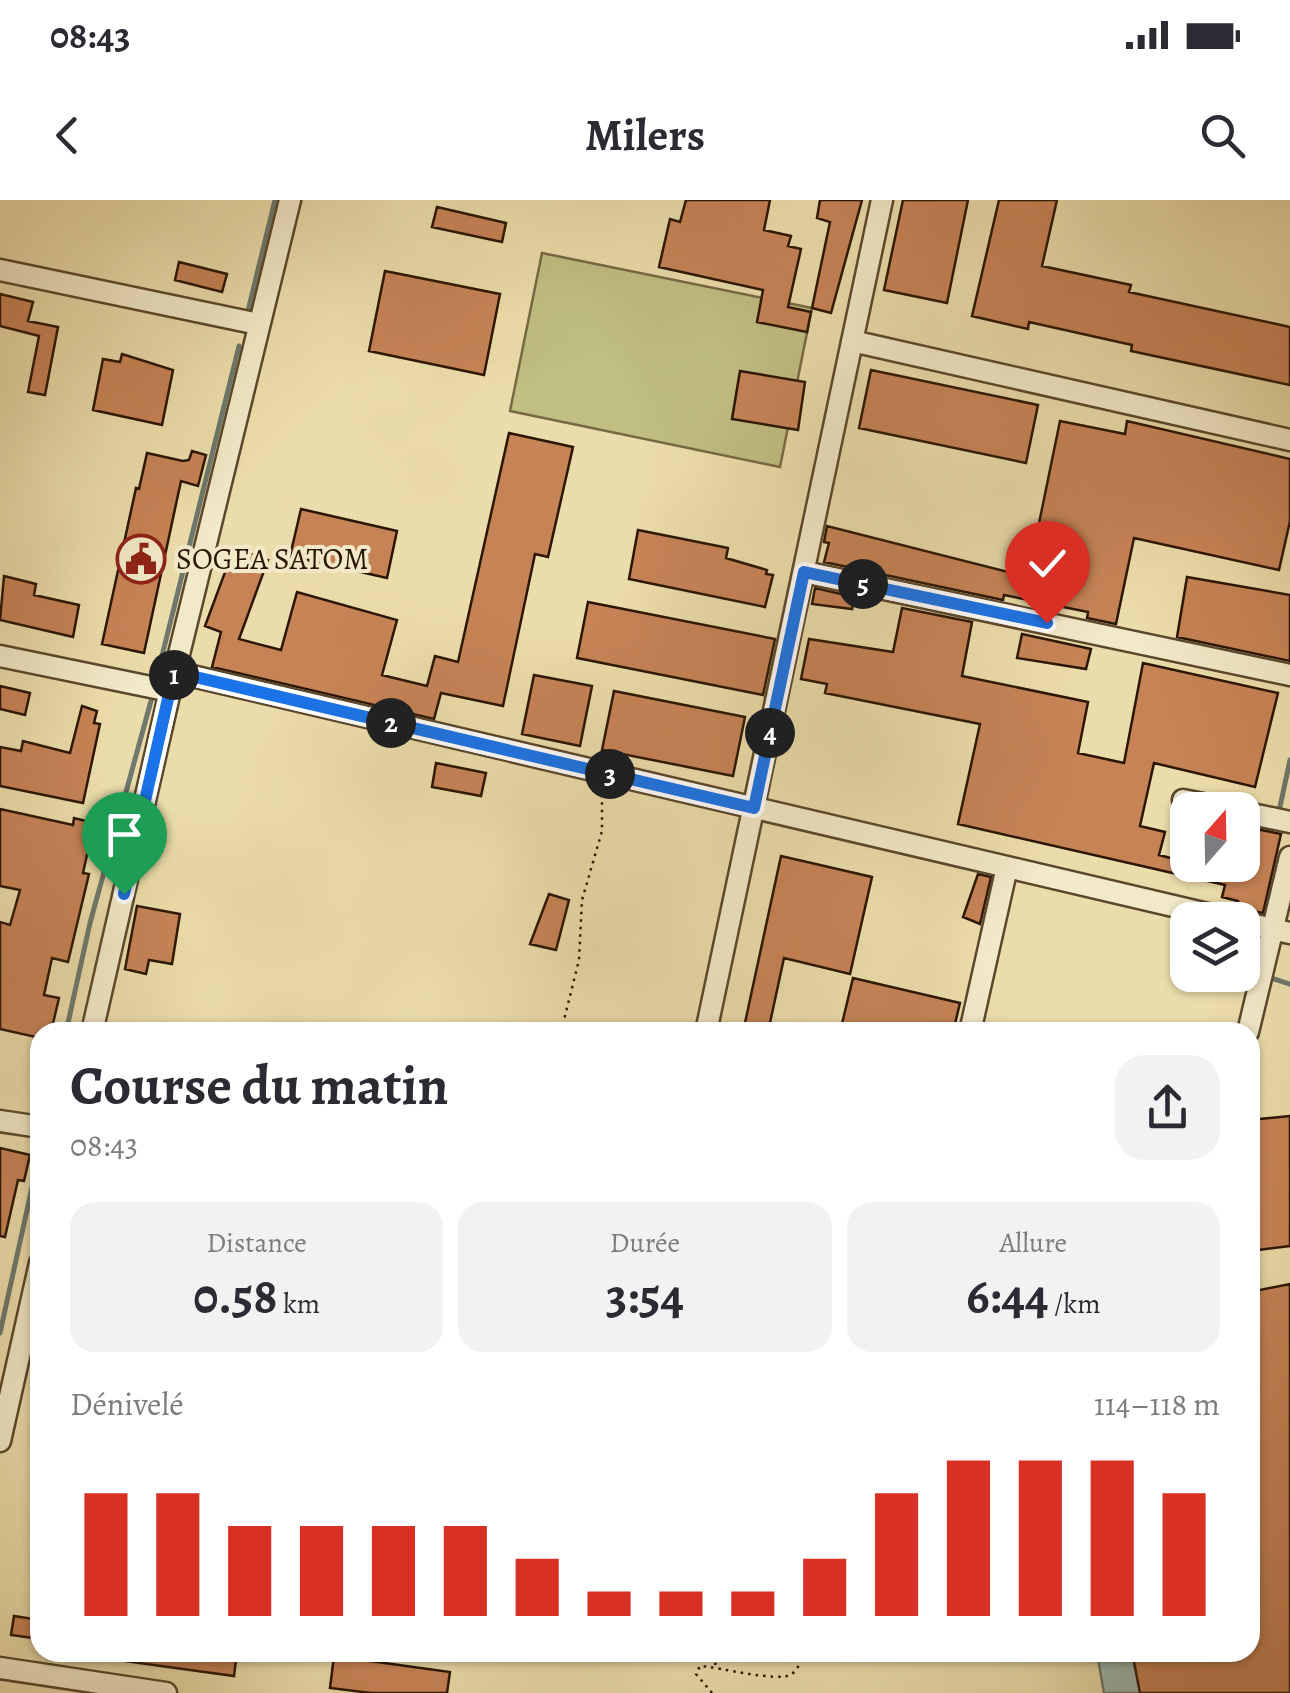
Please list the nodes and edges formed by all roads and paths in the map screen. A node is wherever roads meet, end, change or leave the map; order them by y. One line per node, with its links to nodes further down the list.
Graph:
1 (290, 200): 4 (street)
2 (882, 200): 5 (street)
3 (0, 270): 4 (street)
4 (258, 324): 10 (street)
5 (852, 341): 6 (street); 7 (street)
6 (1290, 440)
7 (804, 572): 9 (street); 12 (street)
8 (0, 656): 10 (street)
9 (1290, 675)
10 (172, 682): 11 (street); 19 (street)
11 (602, 772): 12 (street); 20 (path)
12 (754, 808): 16 (street); 21 (street)
13 (1260, 815): 14 (street)
14 (1289, 822)
15 (1290, 857): 18 (street)
16 (1007, 867): 17 (street); 22 (street)
17 (1170, 905)
18 (1278, 936): 23 (street)
19 (94, 1022)
20 (564, 1022)
21 (708, 1022)
22 (972, 1022)
23 (1250, 1022)
24 (0, 1120): 25 (street)
25 (30, 1125)
26 (30, 1306): 27 (street)
27 (1, 1430)
28 (717, 1662): 30 (path)
29 (800, 1662): 30 (path)
30 (715, 1667): 33 (path)
31 (0, 1668): 32 (street)
32 (166, 1693)
33 (712, 1693)

